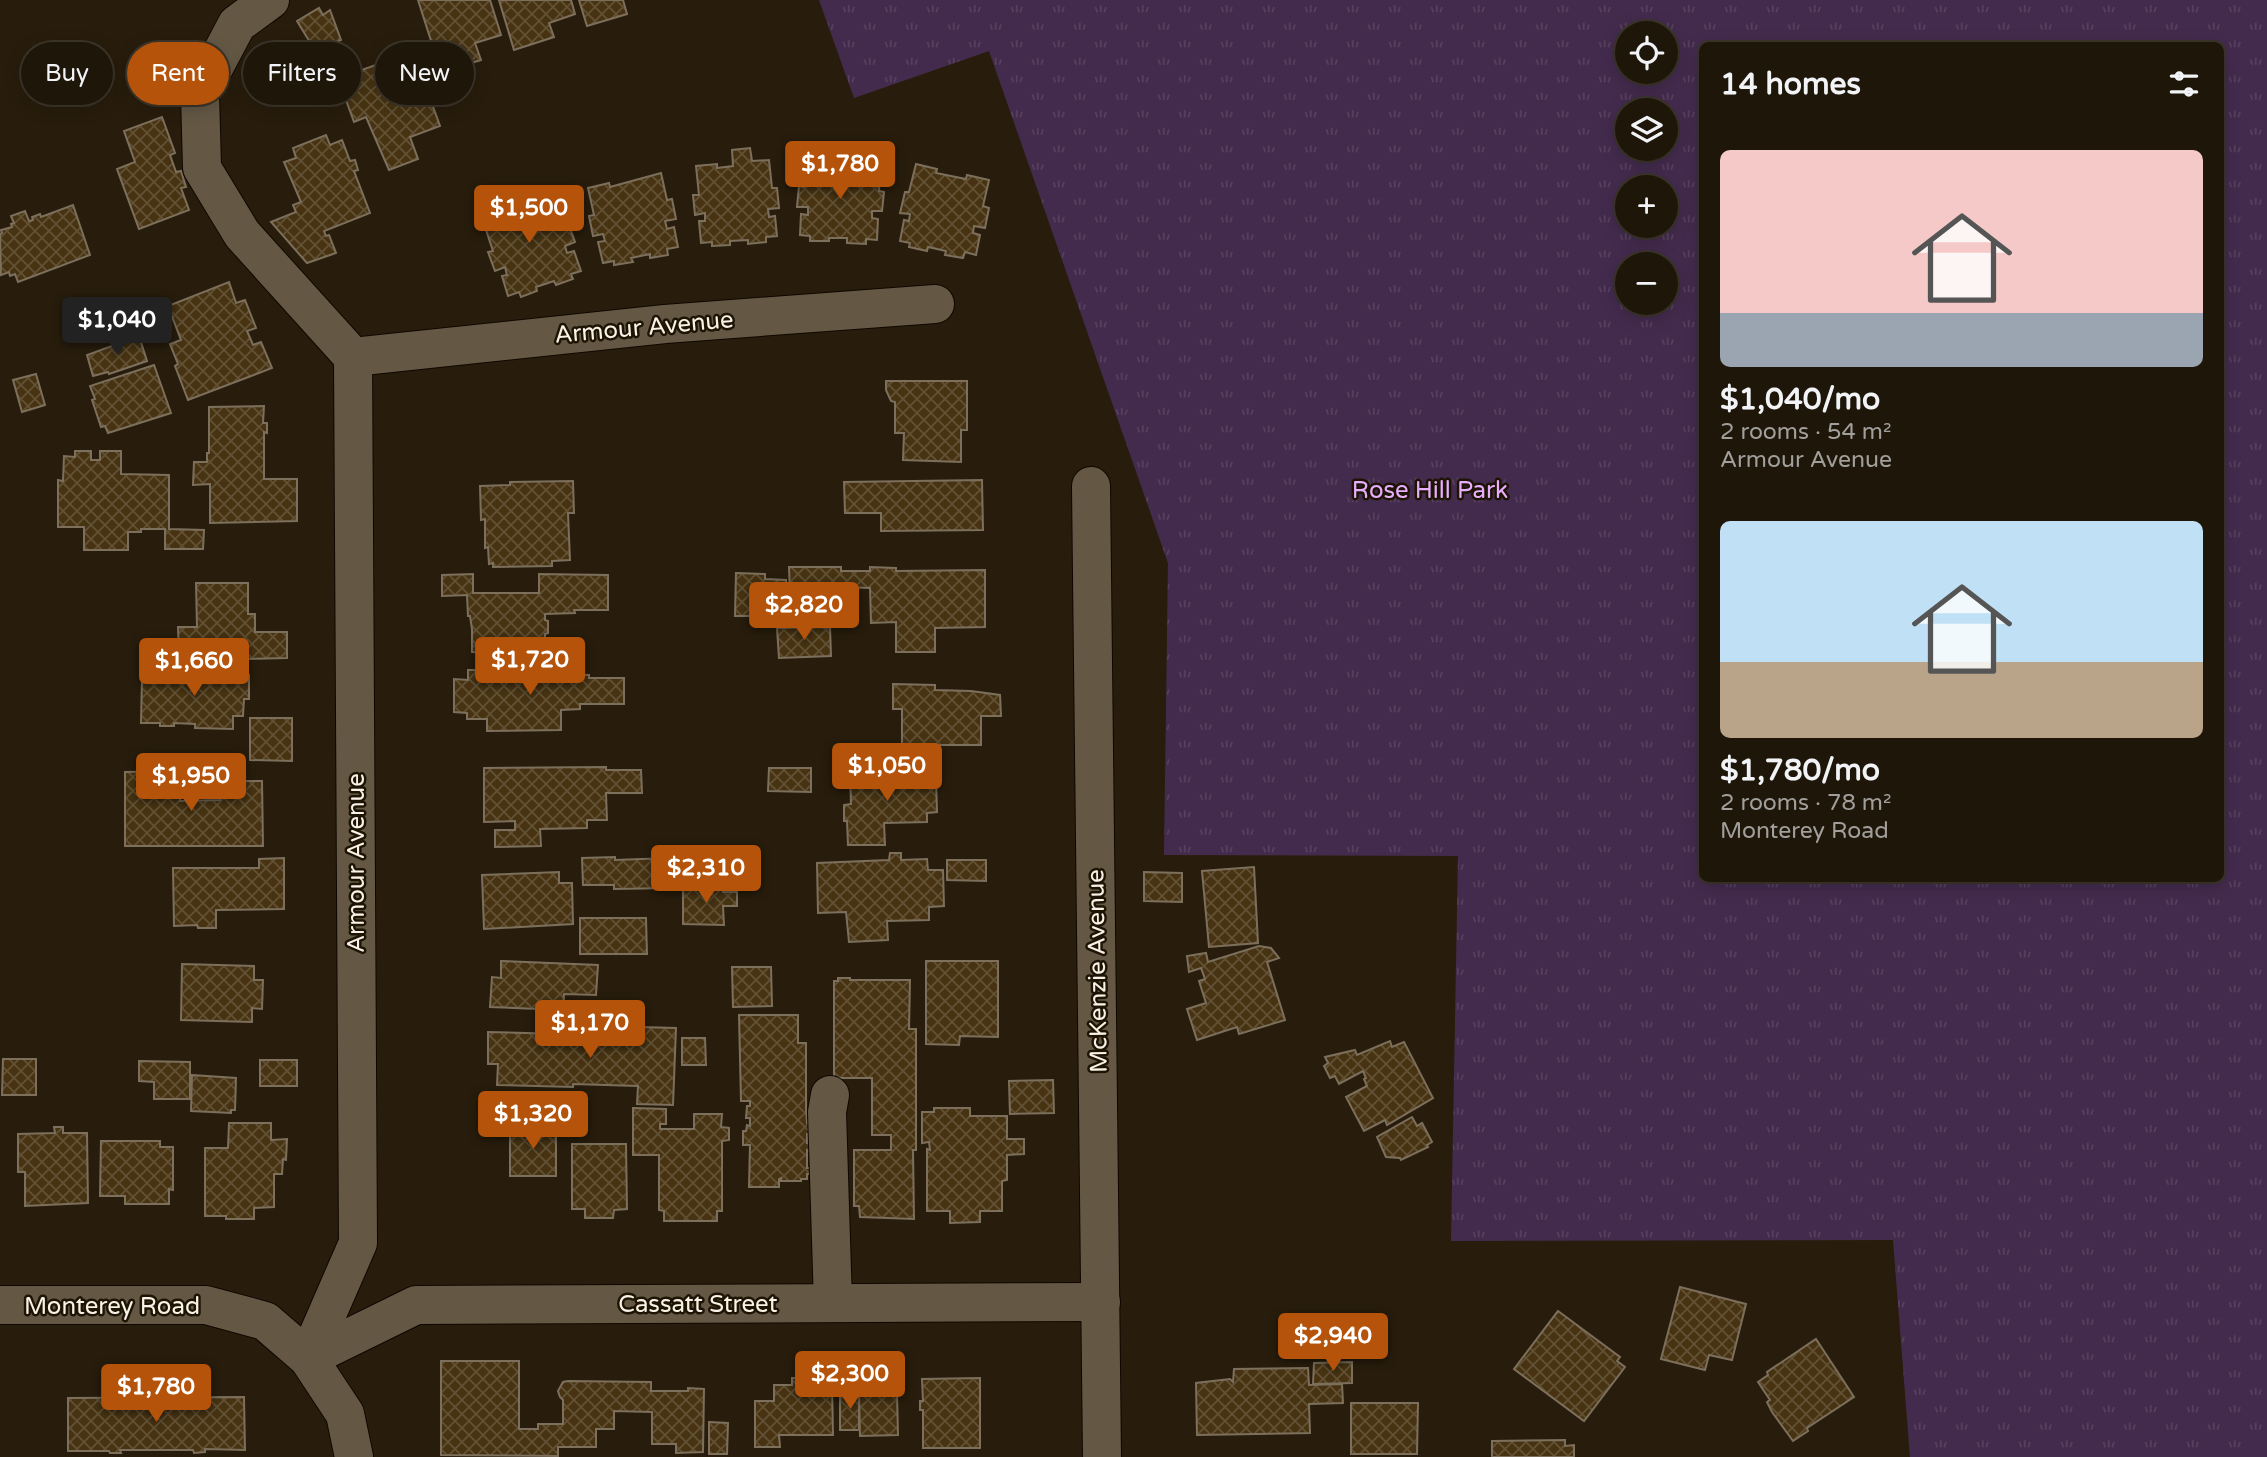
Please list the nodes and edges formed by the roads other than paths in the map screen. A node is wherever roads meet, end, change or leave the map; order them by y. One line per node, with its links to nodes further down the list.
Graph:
1 (270, 0): 3 (street)
2 (935, 304): 3 (street, Armour Avenue)
3 (353, 357): 9 (street, Armour Avenue)
4 (1091, 486): 6 (street, McKenzie Avenue)
5 (830, 1095): 7 (street)
6 (1101, 1301): 7 (street, Cassatt Street); 11 (street, McKenzie Avenue)
7 (833, 1303): 9 (street, Cassatt Street)
8 (0, 1305): 9 (street, Monterey Road)
9 (308, 1358): 10 (street, Monterey Road)
10 (354, 1457)
11 (1102, 1457)

